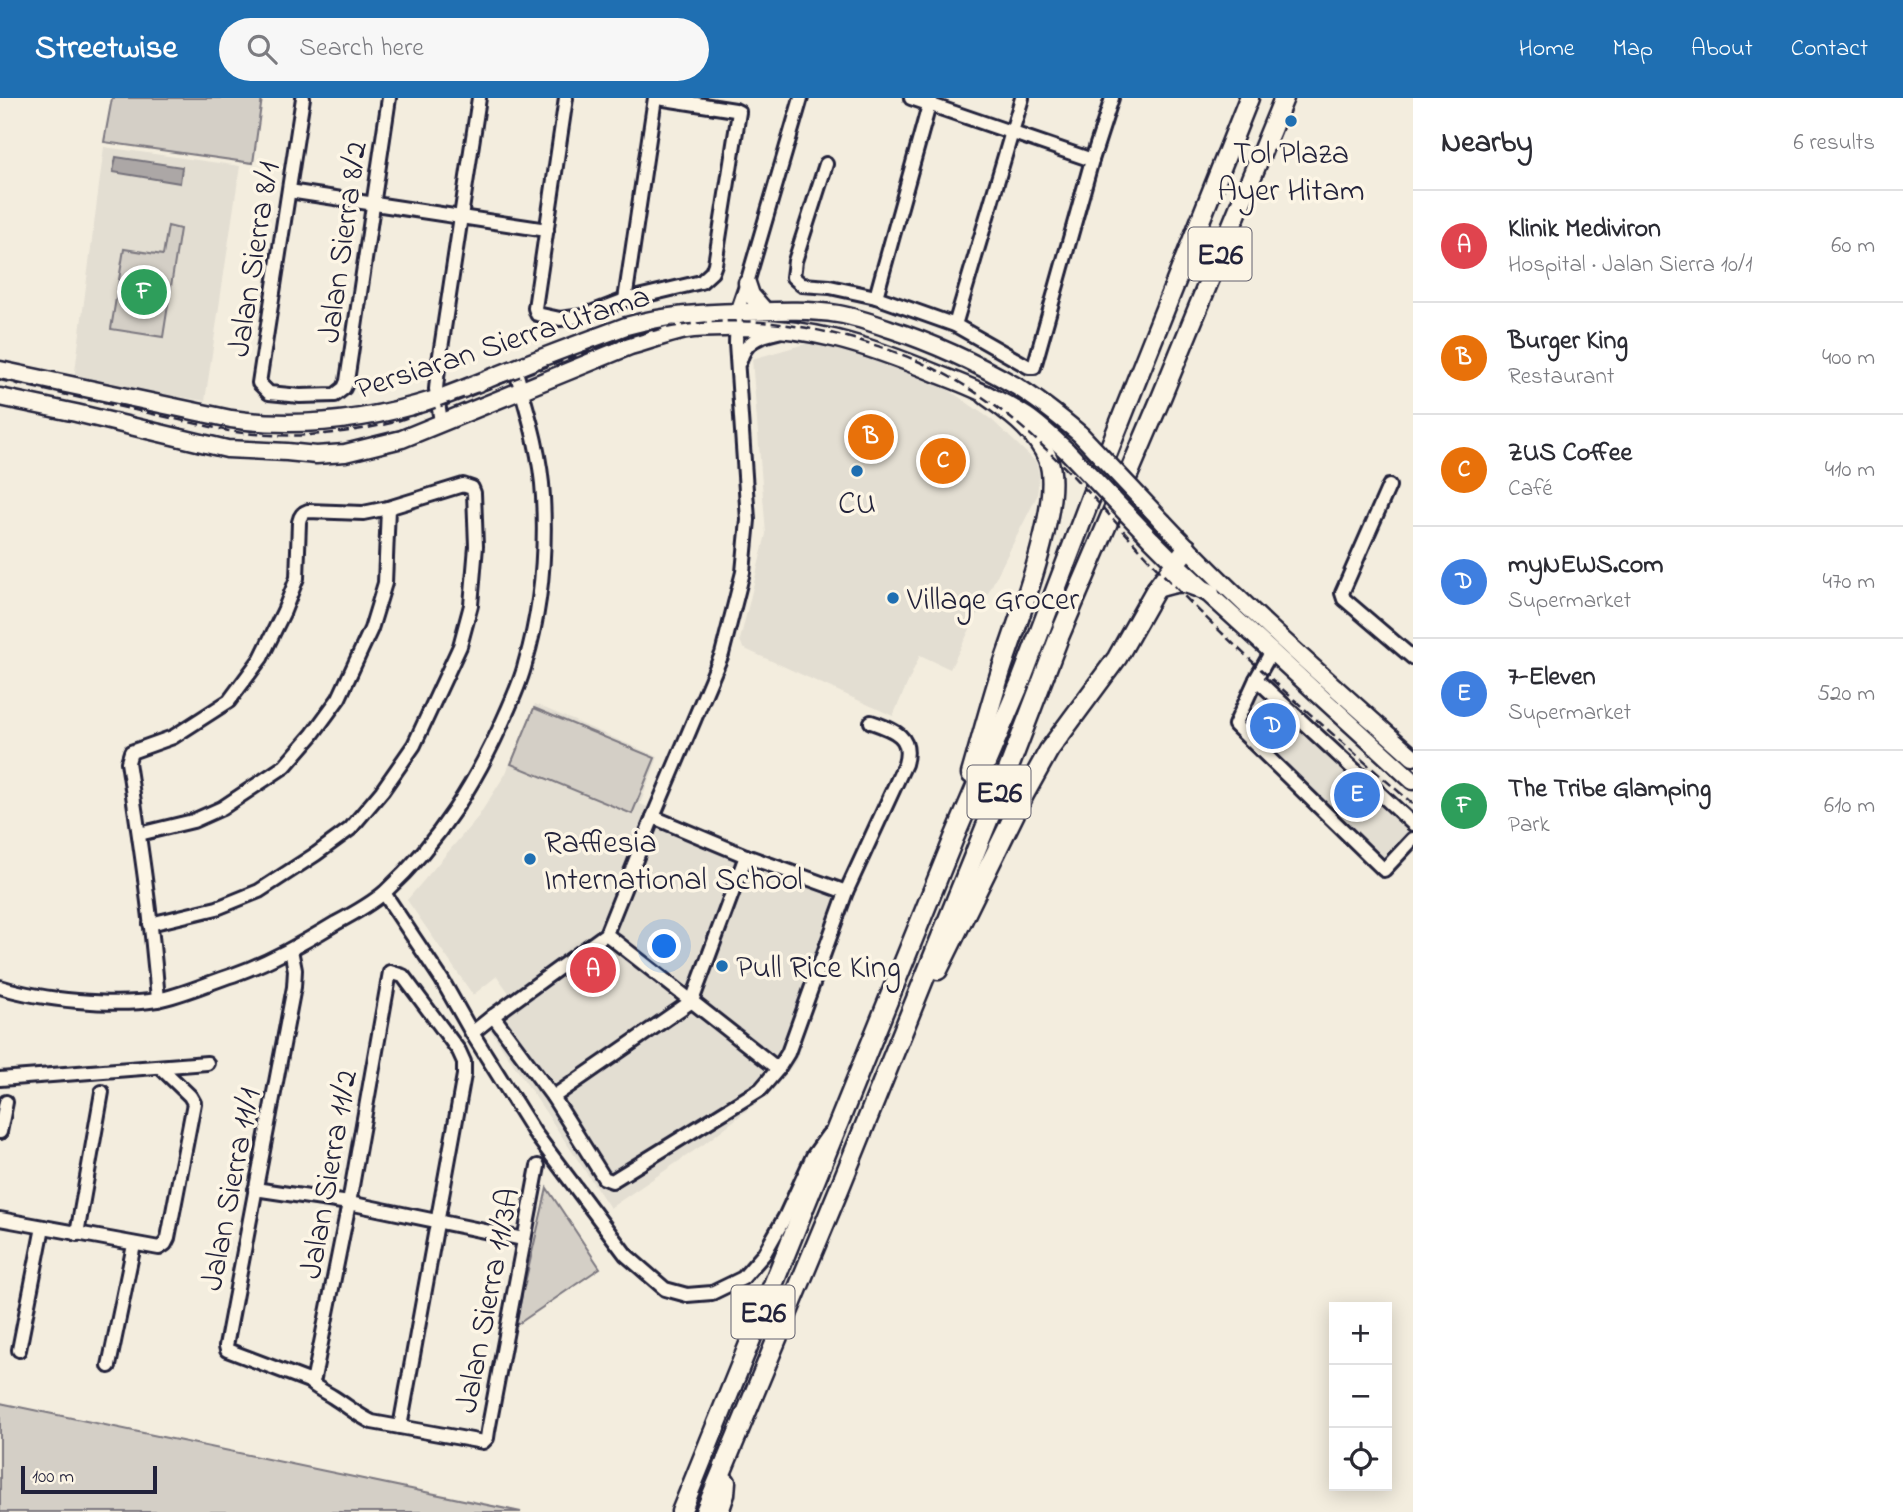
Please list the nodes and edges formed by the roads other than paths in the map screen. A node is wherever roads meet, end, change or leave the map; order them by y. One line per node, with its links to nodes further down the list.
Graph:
1 (303, 98): 16 (street, Jalan Sierra 8/1)
2 (389, 98): 17 (street, Jalan Sierra 8/2)
3 (479, 98): 18 (street)
4 (566, 98): 19 (street)
5 (657, 98): 22 (street); 22 (street)
6 (802, 98): 20 (street)
7 (911, 98): 12 (street)
8 (1021, 98): 13 (street)
9 (1112, 98): 14 (street)
10 (1249, 98): 51 (highway, E26)
11 (1284, 98): 74 (highway, E26)
12 (930, 101): 13 (street); 21 (street)
13 (1011, 132): 14 (street); 25 (street)
14 (1092, 160): 25 (street)
15 (826, 164): 21 (street)
16 (289, 191): 17 (street); 33 (street, Jalan Sierra 8/1)
17 (373, 204): 18 (street); 33 (street, Jalan Sierra 8/2)
18 (461, 217): 19 (street); 34 (street)
19 (547, 230): 22 (street)
20 (747, 283): 23 (main road); 24 (street)
21 (876, 297): 25 (street)
22 (625, 300)
23 (765, 311): 24 (main road, Persiaran Sierra Utama); 38 (main road, Persiaran Sierra Utama, bridge)
24 (737, 319): 26 (main road, Persiaran Sierra Utama); 27 (main road, Persiaran Sierra Utama); 29 (street); 30 (main road, Persiaran Sierra Utama)
25 (955, 325)
26 (789, 330): 29 (street); 31 (main road, Persiaran Sierra Utama)
27 (515, 368): 30 (street); 34 (main road, Persiaran Sierra Utama)
28 (0, 370): 34 (main road, Persiaran Sierra Utama)
29 (739, 372): 48 (street)
30 (521, 390): 35 (main road, Persiaran Sierra Utama); 55 (street)
31 (986, 395): 39 (main road, Persiaran Sierra Utama, bridge); 51 (highway)
32 (0, 397): 35 (main road, Persiaran Sierra Utama)
33 (300, 397)
34 (438, 398): 35 (street)
35 (441, 422)
36 (1389, 486): 43 (street)
37 (388, 508): 50 (street); 50 (street); 56 (street)
38 (1187, 548): 39 (highway); 46 (main road, Persiaran Sierra Utama)
39 (1176, 564): 40 (highway); 41 (main road, Persiaran Sierra Utama)
40 (1156, 589): 41 (highway); 74 (highway)
41 (1210, 593): 42 (main road, Persiaran Sierra Utama)
42 (1272, 651): 44 (street); 47 (main road, Persiaran Sierra Utama)
43 (1413, 658)
44 (1256, 679): 49 (street); 52 (street)
45 (871, 722): 54 (street)
46 (1413, 758)
47 (1413, 781)
48 (653, 817): 53 (street); 57 (street)
49 (1413, 824)
50 (139, 834): 56 (street)
51 (954, 838): 71 (highway, E26)
52 (1413, 839)
53 (746, 856): 54 (street); 61 (street)
54 (846, 892): 66 (street)
55 (384, 893): 58 (street); 63 (street)
56 (150, 924): 60 (street)
57 (606, 934): 61 (street); 62 (street)
58 (291, 950): 60 (street); 75 (street, Jalan Sierra 11/1)
59 (0, 987): 60 (street)
60 (158, 1000)
61 (692, 1001): 66 (street); 69 (street)
62 (493, 1016): 63 (street); 69 (street)
63 (472, 1033): 71 (street)
64 (207, 1063): 65 (street)
65 (160, 1067): 67 (street); 82 (street)
66 (778, 1069): 69 (street)
67 (0, 1079)
68 (102, 1092): 80 (street)
69 (552, 1097)
70 (6, 1102): 72 (street)
71 (845, 1111): 88 (highway, E26)
72 (0, 1132)
73 (538, 1166): 81 (street, Jalan Sierra 11/3A)
74 (840, 1187): 87 (highway, E26)
75 (256, 1189): 76 (street); 85 (street, Jalan Sierra 11/1)
76 (349, 1203): 78 (street); 78 (street, Jalan Sierra 11/2); 85 (street, Jalan Sierra 11/2)
77 (0, 1219): 79 (street)
78 (438, 1221): 81 (street); 86 (street)
79 (43, 1227): 80 (street); 83 (street)
80 (77, 1234): 82 (street)
81 (523, 1238): 86 (street, Jalan Sierra 11/3A)
82 (134, 1245): 84 (street)
83 (19, 1350)
84 (109, 1366)
85 (309, 1381): 86 (street)
86 (400, 1427)
87 (729, 1454): 89 (highway, E26); 90 (highway)
88 (681, 1512)
89 (705, 1512)
90 (719, 1512)

